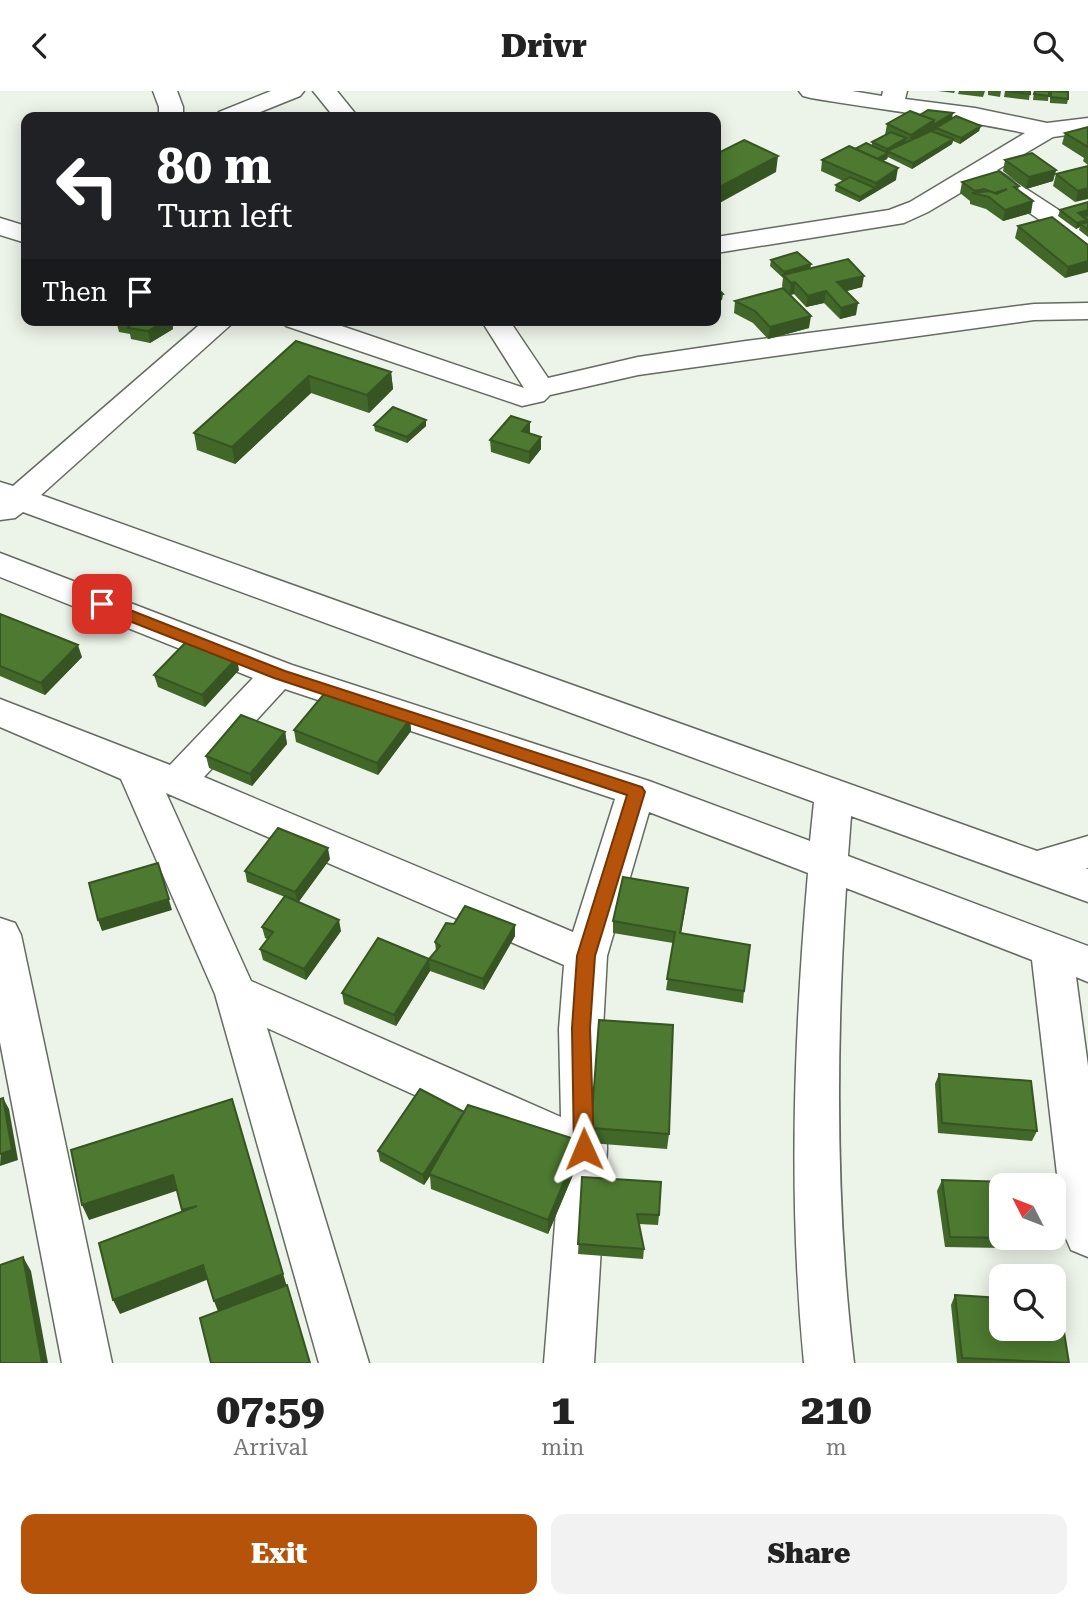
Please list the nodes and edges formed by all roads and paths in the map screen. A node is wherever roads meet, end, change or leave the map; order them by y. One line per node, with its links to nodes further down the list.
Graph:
1 (164, 91): 6 (street)
2 (292, 91): 7 (street)
3 (325, 91): 8 (street)
4 (811, 91): 5 (street)
5 (893, 98): 10 (street)
6 (171, 112)
7 (240, 112)
8 (342, 112)
9 (1088, 125): 10 (street)
10 (1046, 130): 11 (street)
11 (979, 169): 14 (street); 15 (street)
12 (0, 226): 13 (street)
13 (21, 233)
14 (1088, 241)
15 (721, 244)
16 (1085, 310): 20 (street)
17 (215, 326): 21 (street)
18 (314, 326): 20 (street)
19 (499, 326): 20 (street)
20 (540, 389)
21 (6, 502): 28 (street)
22 (0, 564): 23 (street)
23 (279, 674): 26 (street); 27 (street)
24 (0, 712): 25 (street)
25 (136, 769): 26 (street); 36 (street)
26 (177, 782): 34 (street)
27 (636, 792): 30 (street); 34 (street)
28 (834, 792): 30 (street); 31 (street)
29 (1088, 852): 31 (street)
30 (828, 863): 35 (street); 43 (street)
31 (1038, 867): 32 (street)
32 (1088, 886)
33 (0, 935): 40 (street)
34 (586, 956): 37 (street)
35 (1070, 957): 38 (street)
36 (236, 994): 37 (street); 41 (street)
37 (584, 1149): 42 (street)
38 (1084, 1173): 39 (street)
39 (1088, 1234)
40 (87, 1363)
41 (344, 1363)
42 (569, 1363)
43 (830, 1363)

